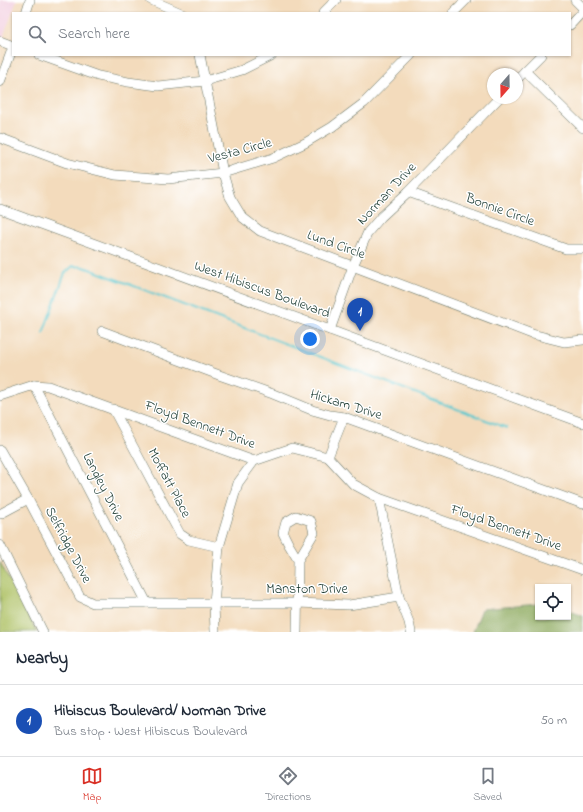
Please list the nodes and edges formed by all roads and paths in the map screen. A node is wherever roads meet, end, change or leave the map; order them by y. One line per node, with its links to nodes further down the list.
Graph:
1 (30, 0): 8 (street)
2 (151, 0): 9 (street)
3 (336, 0): 10 (street)
4 (466, 0): 11 (street)
5 (575, 0): 6 (street)
6 (583, 8)
7 (583, 11): 12 (street)
8 (26, 12)
9 (179, 12)
10 (324, 12)
11 (454, 12)
12 (571, 24)
13 (0, 41): 14 (street)
14 (12, 46)
15 (12, 49): 23 (street)
16 (42, 56): 22 (street)
17 (200, 56): 22 (street, Lund Circle)
18 (270, 56): 22 (street)
19 (410, 56): 27 (street, Vesta Circle)
20 (539, 56): 21 (street)
21 (525, 71): 25 (street)
22 (205, 81): 27 (street, Lund Circle)
23 (0, 82)
24 (493, 104): 28 (street, Norman Drive)
25 (583, 128)
26 (0, 138): 27 (street, Vesta Circle)
27 (223, 173): 31 (street, Lund Circle)
28 (408, 192): 30 (street, Bonnie Circle); 31 (street, Norman Drive)
29 (0, 209): 32 (street, West Hibiscus Boulevard)
30 (583, 249)
31 (354, 266): 32 (street, Norman Drive); 34 (street, Lund Circle)
32 (330, 330): 39 (street, West Hibiscus Boulevard)
33 (102, 331): 38 (street, Hickam Drive)
34 (583, 340)
35 (34, 385): 36 (street, Floyd Bennett Drive); 37 (street, Floyd Bennett Drive); 52 (street, Langley Drive)
36 (0, 396)
37 (113, 409): 42 (street, Floyd Bennett Drive); 48 (street, Moffatt Place)
38 (344, 417): 41 (street); 45 (street, Hickam Drive)
39 (583, 423)
40 (0, 450): 44 (street, Selfridge Drive)
41 (328, 457): 42 (street, Floyd Bennett Drive); 43 (street, Floyd Bennett Drive)
42 (254, 461): 48 (street)
43 (379, 498): 50 (street, Floyd Bennett Drive); 51 (street)
44 (28, 499): 46 (street); 52 (street, Selfridge Drive)
45 (583, 504)
46 (0, 514)
47 (0, 545): 55 (street)
48 (219, 547): 53 (street)
49 (298, 560): 49 (street); 54 (street)
50 (583, 570)
51 (399, 597): 54 (street, Manston Drive); 58 (street)
52 (147, 603): 53 (street, Selfridge Drive)
53 (214, 603): 54 (street, Manston Drive); 56 (street)
54 (297, 603): 57 (street)
55 (43, 632)
56 (215, 632)
57 (297, 632)
58 (411, 632)

